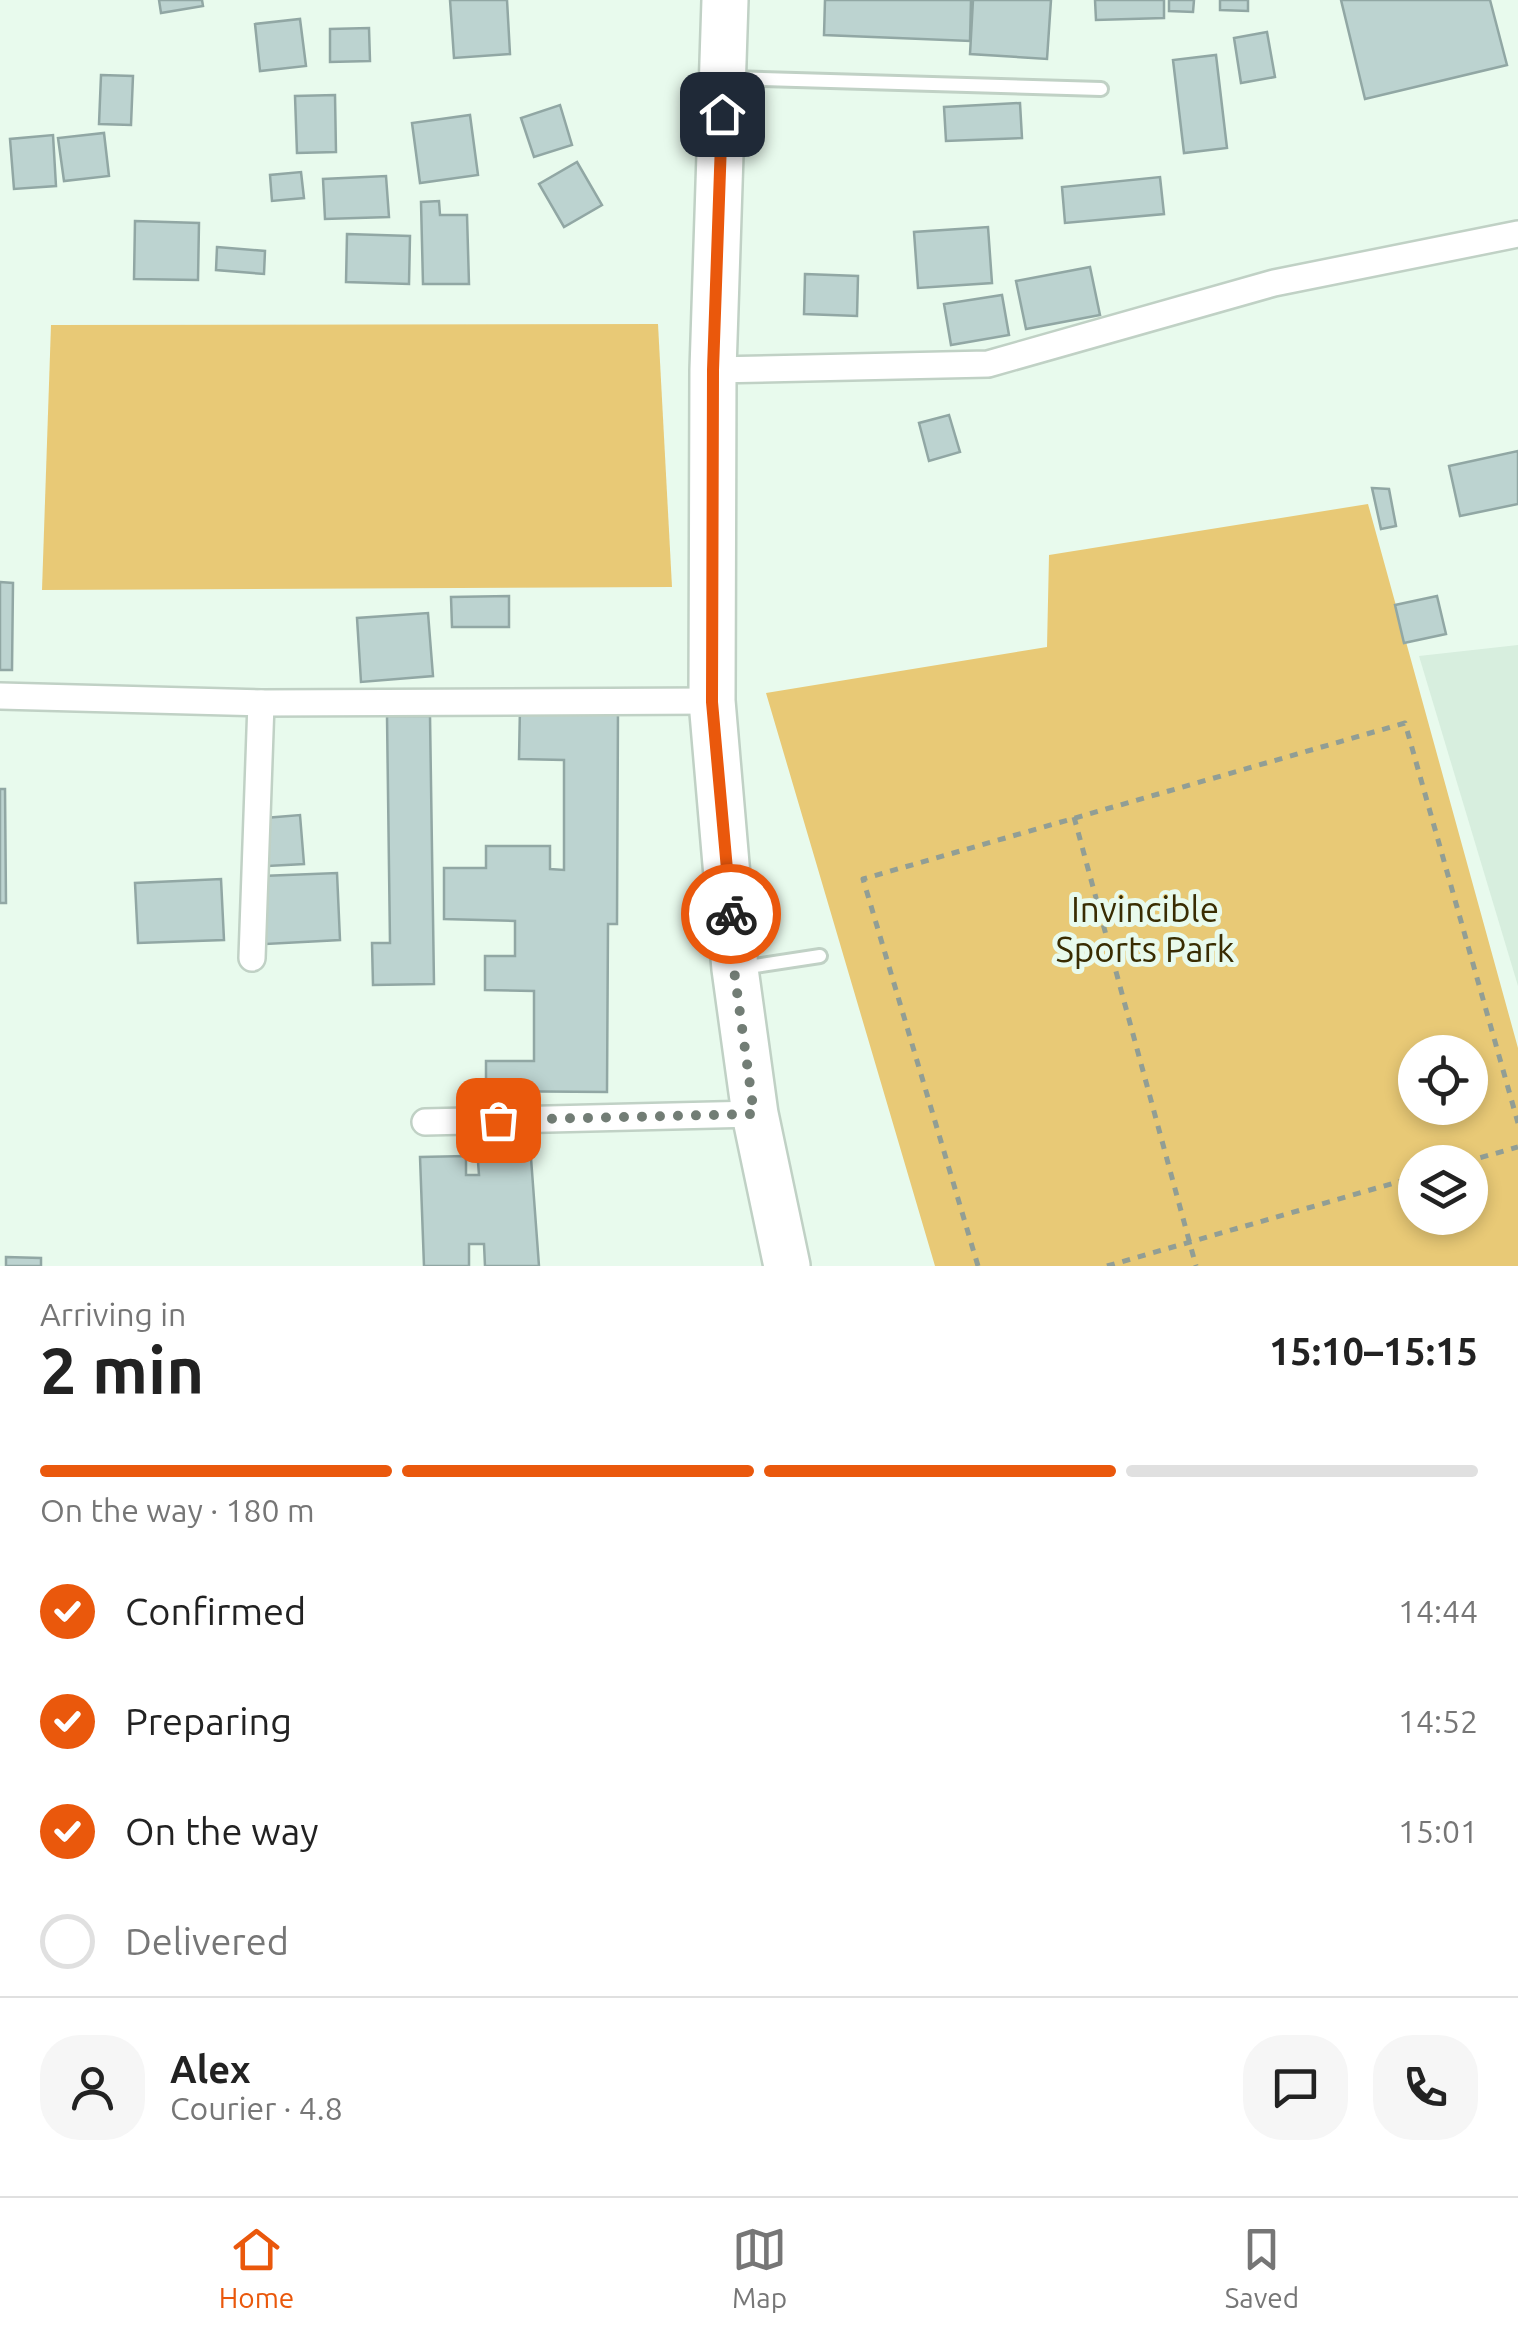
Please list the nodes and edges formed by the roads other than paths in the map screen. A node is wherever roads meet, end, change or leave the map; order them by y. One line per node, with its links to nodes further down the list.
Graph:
1 (725, 0): 2 (highway)
2 (723, 77): 3 (lane); 5 (highway)
3 (1100, 89)
4 (1518, 234): 5 (street)
5 (713, 370): 8 (highway)
6 (0, 696): 7 (street)
7 (261, 702): 8 (street); 10 (street)
8 (712, 702): 11 (highway)
9 (820, 956): 11 (lane)
10 (252, 958)
11 (734, 970): 12 (highway)
12 (754, 1114): 13 (street); 14 (highway)
13 (424, 1122)
14 (787, 1266)

